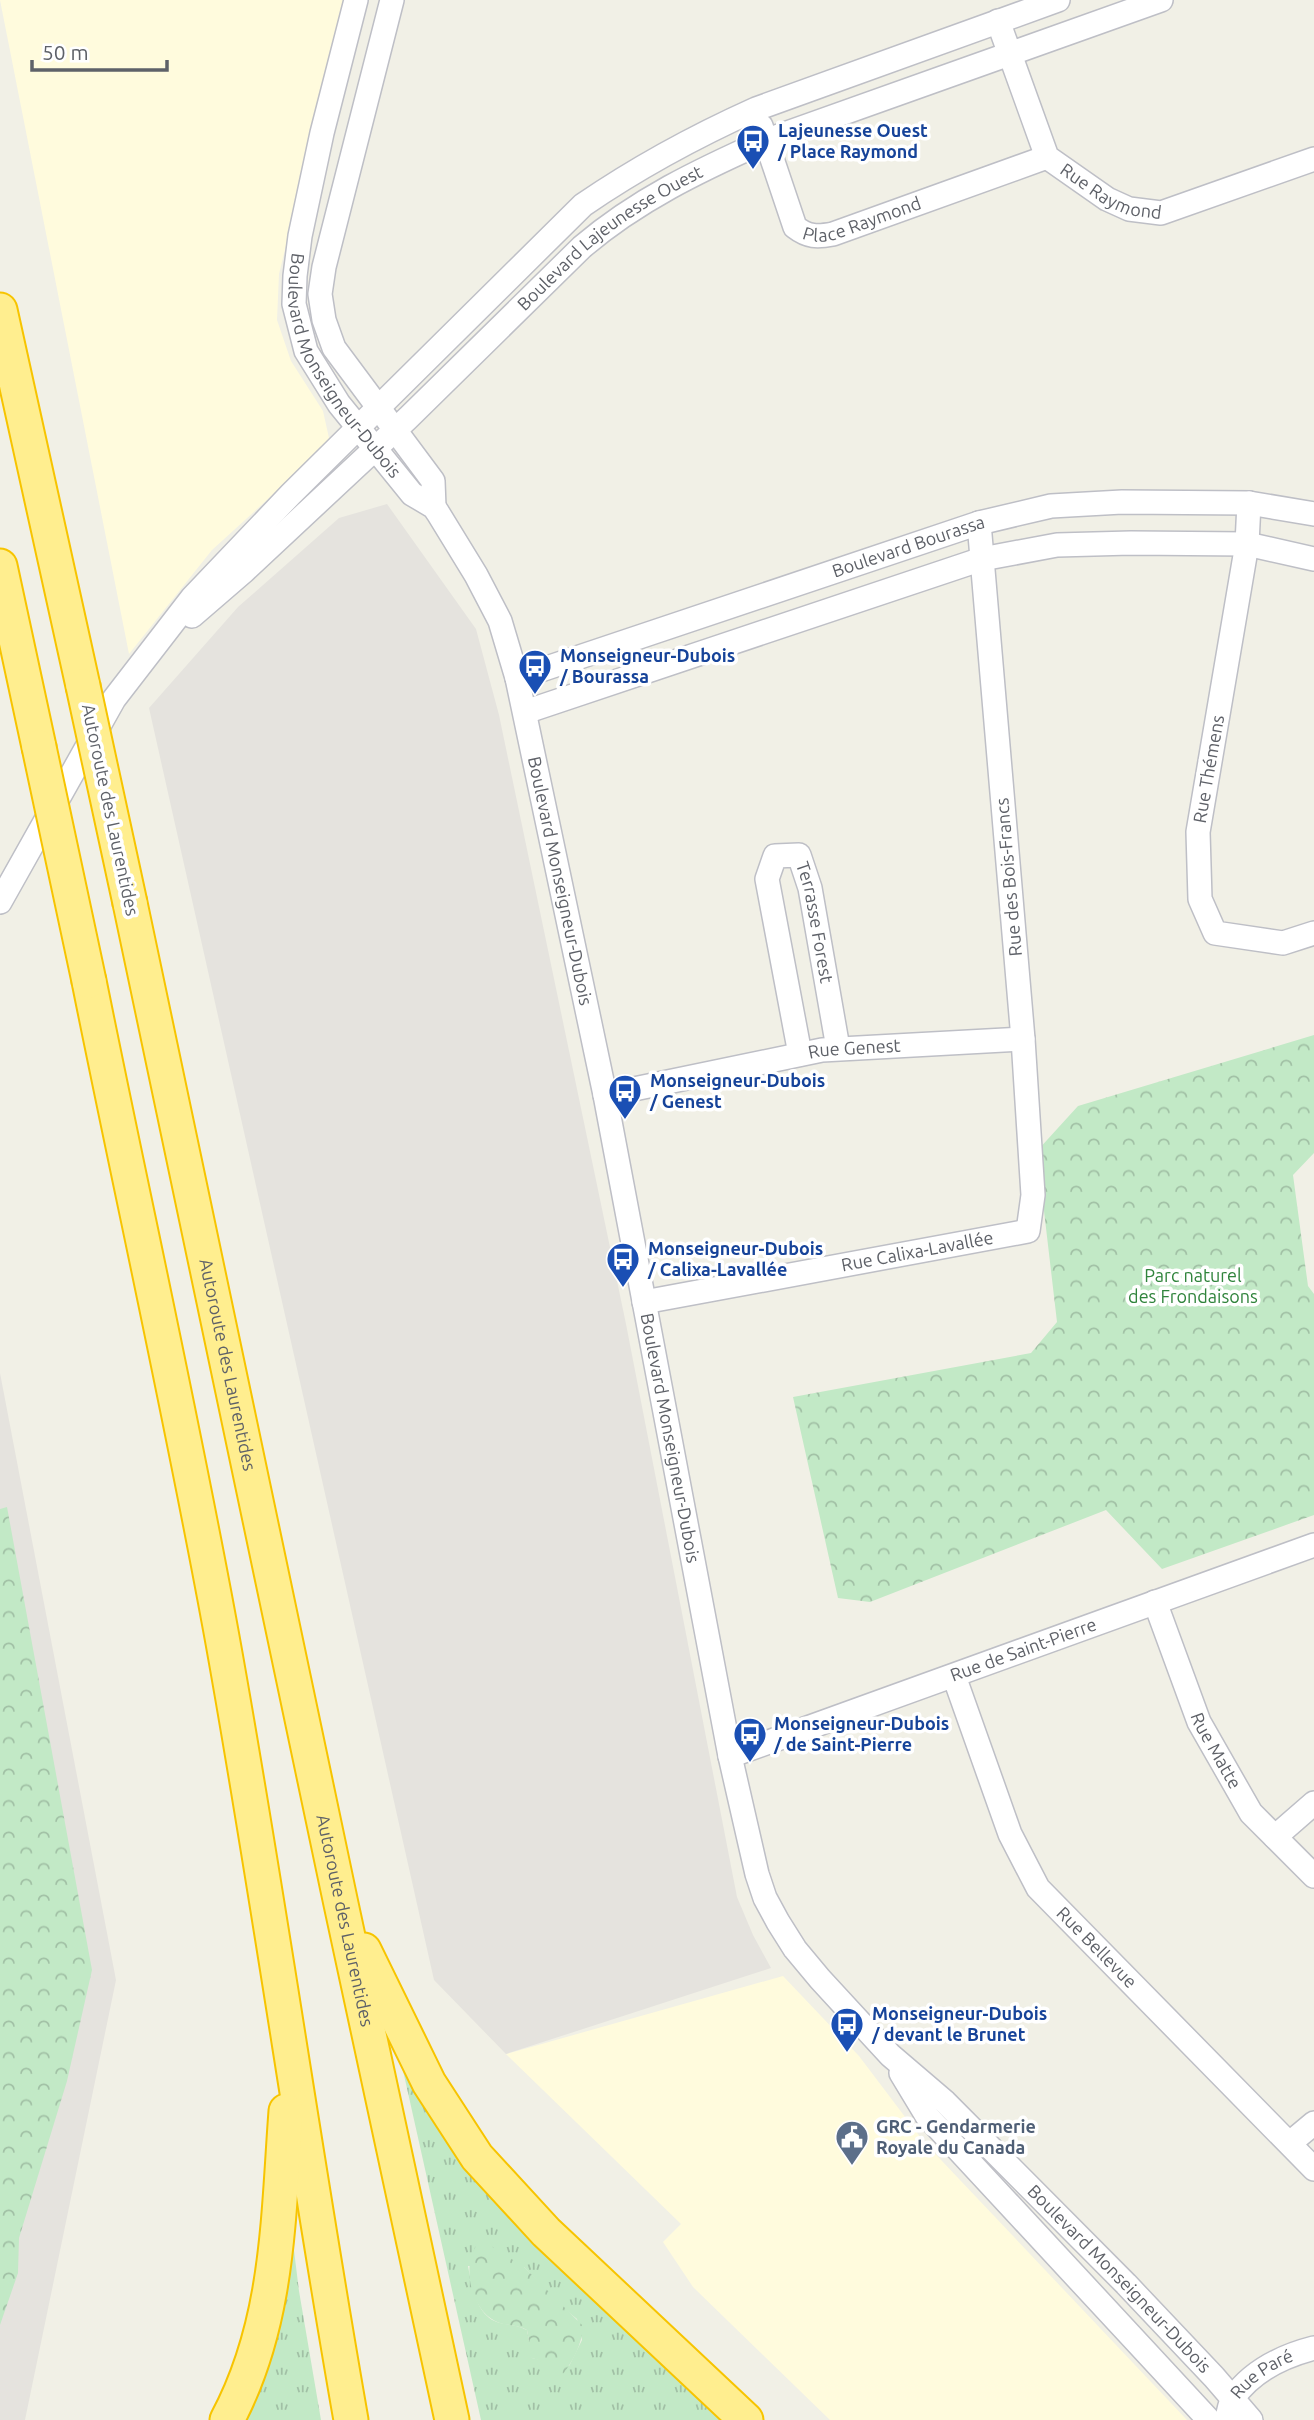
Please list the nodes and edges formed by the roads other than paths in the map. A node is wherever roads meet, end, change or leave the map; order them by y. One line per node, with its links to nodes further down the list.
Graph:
1 (356, 0): 13 (street, Boulevard Monseigneur-Dubois)
2 (392, 0): 12 (street, Boulevard Monseigneur-Dubois)
3 (1058, 0): 5 (street, Boulevard Lajeunesse Ouest)
4 (1161, 0): 6 (street, Boulevard Lajeunesse Ouest)
5 (998, 21): 6 (street, Rue Raymond); 7 (street, Boulevard Lajeunesse Ouest)
6 (1010, 54): 8 (street, Boulevard Lajeunesse Ouest); 9 (street, Rue Raymond)
7 (756, 109): 8 (street, Place Raymond); 12 (street, Boulevard Lajeunesse Ouest)
8 (765, 141): 9 (street, Place Raymond); 14 (street, Boulevard Lajeunesse Ouest)
9 (1047, 158): 10 (street, Rue Raymond)
10 (1314, 159)
11 (0, 310): 42 (highway, Autoroute des Laurentides, bridge)
12 (379, 409): 13 (street, Boulevard Lajeunesse Ouest); 14 (street, Boulevard Monseigneur-Dubois)
13 (359, 428): 15 (street, Boulevard Monseigneur-Dubois); 24 (street, Boulevard Lajeunesse Ouest)
14 (394, 430): 15 (street, Boulevard Lajeunesse Ouest); 17 (street, Boulevard Monseigneur-Dubois)
15 (375, 448): 17 (street, Boulevard Monseigneur-Dubois); 24 (street, Boulevard Lajeunesse Ouest)
16 (1249, 503): 18 (street, Boulevard Bourassa); 19 (street, Boulevard Bourassa); 20 (street, Rue Thémens)
17 (435, 508): 25 (street, Boulevard Monseigneur-Dubois)
18 (1314, 514)
19 (979, 523): 21 (street, Rue des Bois-Francs); 25 (street, Boulevard Bourassa)
20 (1247, 544): 21 (street, Boulevard Bourassa); 22 (street, Boulevard Bourassa); 28 (street, Rue Thémens)
21 (982, 559): 26 (street, Boulevard Bourassa); 29 (street, Rue des Bois-Francs)
22 (1314, 559)
23 (0, 566): 43 (highway, bridge)
24 (162, 639): 27 (street, Boulevard Lajeunesse Ouest)
25 (517, 678): 26 (street, Boulevard Monseigneur-Dubois)
26 (525, 712): 32 (street, Boulevard Monseigneur-Dubois)
27 (0, 902)
28 (1314, 933)
29 (1023, 1039): 30 (street, Rue Genest); 33 (street, Rue des Bois-Francs)
30 (838, 1048): 31 (street, Rue Genest); 31 (street, Terrasse Forest)
31 (800, 1054): 32 (street, Rue Genest)
32 (605, 1096): 34 (street, Boulevard Monseigneur-Dubois)
33 (1028, 1231): 34 (street, Rue Calixa-Lavallée)
34 (644, 1302): 38 (street, Boulevard Monseigneur-Dubois)
35 (1314, 1545): 36 (street, Rue de Saint-Pierre)
36 (1155, 1602): 37 (street, Rue de Saint-Pierre); 40 (street, Rue Matte)
37 (954, 1676): 38 (street, Rue de Saint-Pierre); 46 (street, Rue Bellevue)
38 (730, 1756): 44 (street, Boulevard Monseigneur-Dubois)
39 (1314, 1803): 40 (street)
40 (1275, 1837): 41 (street, Rue Matte)
41 (1314, 1876)
42 (341, 1904): 52 (highway, Autoroute des Laurentides); 53 (highway)
43 (291, 2053): 50 (highway); 51 (highway)
44 (890, 2055): 49 (street, Boulevard Monseigneur-Dubois); 54 (street, Boulevard Monseigneur-Dubois)
45 (1314, 2123): 46 (street)
46 (1290, 2143): 47 (street, Rue Bellevue)
47 (1314, 2169)
48 (1314, 2348): 49 (street, Rue Paré)
49 (1229, 2410): 55 (street, Boulevard Monseigneur-Dubois)
50 (227, 2420)
51 (351, 2420)
52 (452, 2420)
53 (746, 2420)
54 (1209, 2420)
55 (1251, 2420)

